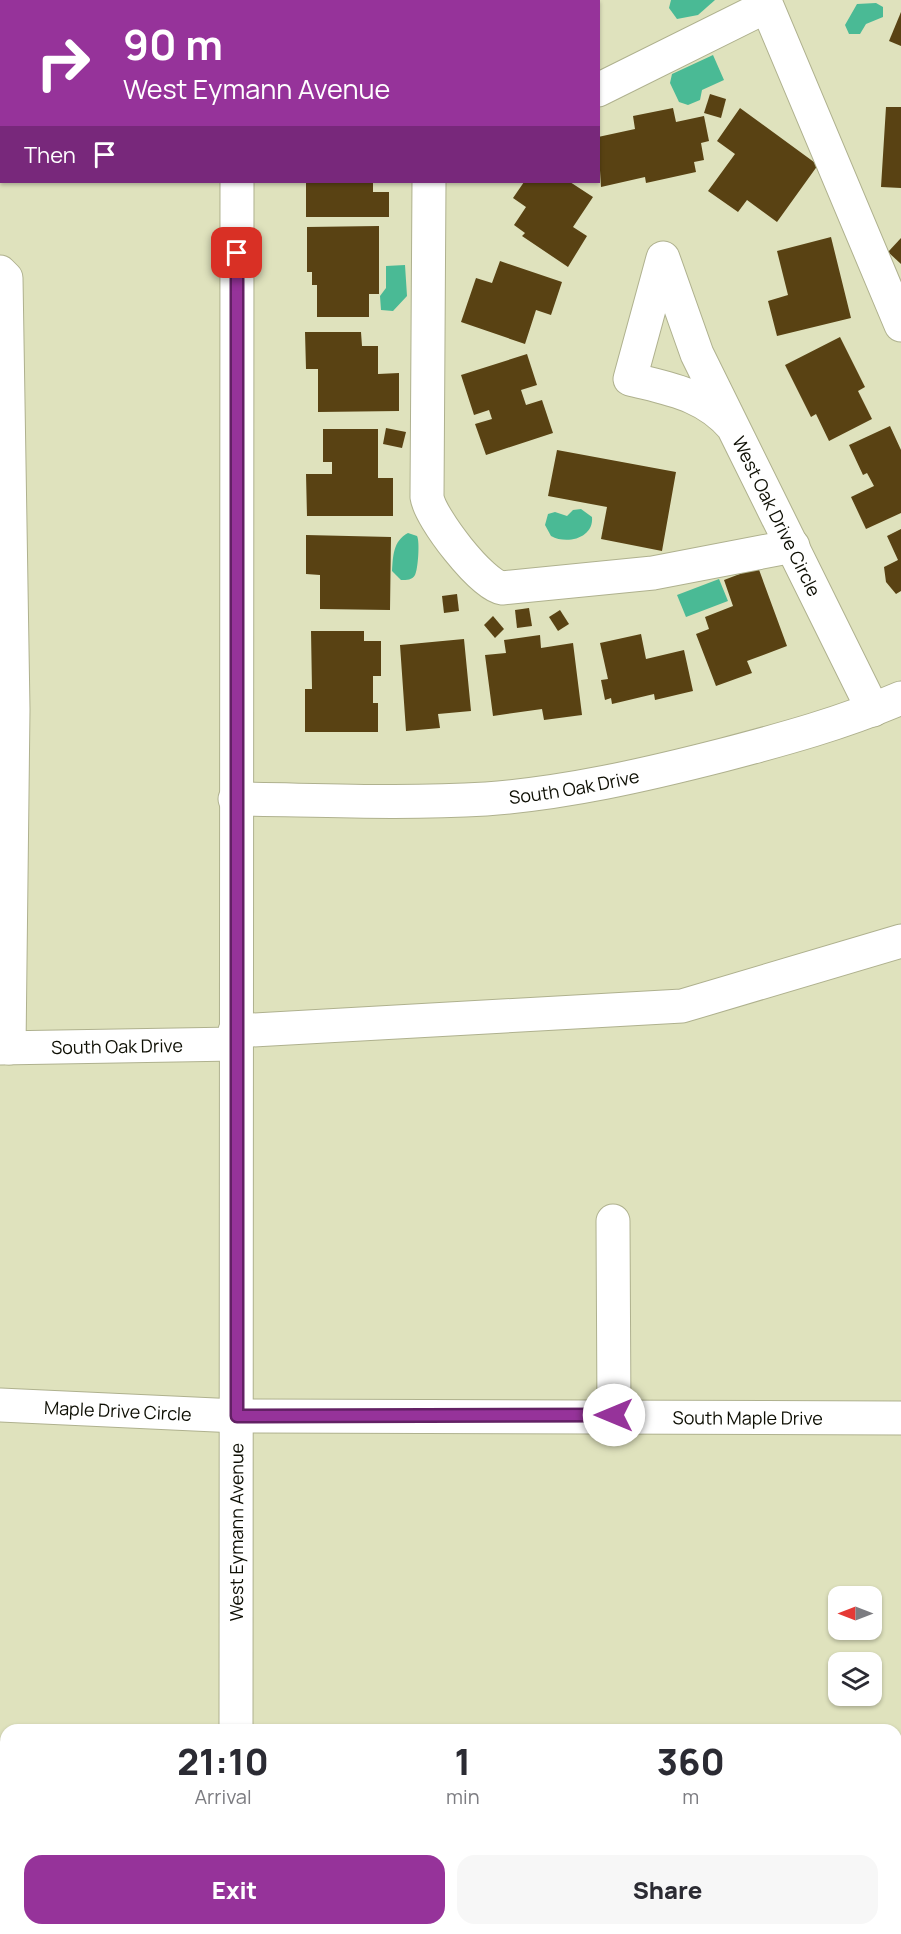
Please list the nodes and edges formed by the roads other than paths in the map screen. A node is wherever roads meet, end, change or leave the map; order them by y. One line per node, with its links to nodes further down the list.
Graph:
1 (772, 3): 2 (street); 6 (street)
2 (600, 89)
3 (237, 183): 10 (street, West Eymann Avenue)
4 (429, 183): 8 (street)
5 (0, 272): 13 (street)
6 (901, 325)
7 (733, 427): 7 (street, West Oak Drive Circle); 8 (street, West Oak Drive Circle)
8 (793, 546): 9 (street, West Oak Drive Circle)
9 (887, 704): 10 (street, South Oak Drive)
10 (235, 799): 12 (street, West Eymann Avenue)
11 (901, 941): 12 (street, South Oak Drive)
12 (235, 1038): 13 (street, South Oak Drive); 17 (street, West Eymann Avenue)
13 (5, 1048)
14 (613, 1221): 16 (street)
15 (0, 1406): 17 (street, Maple Drive Circle)
16 (614, 1415): 17 (street, South Maple Drive); 18 (street, South Maple Drive)
17 (237, 1416): 19 (street, West Eymann Avenue)
18 (901, 1418)
19 (236, 1724)

